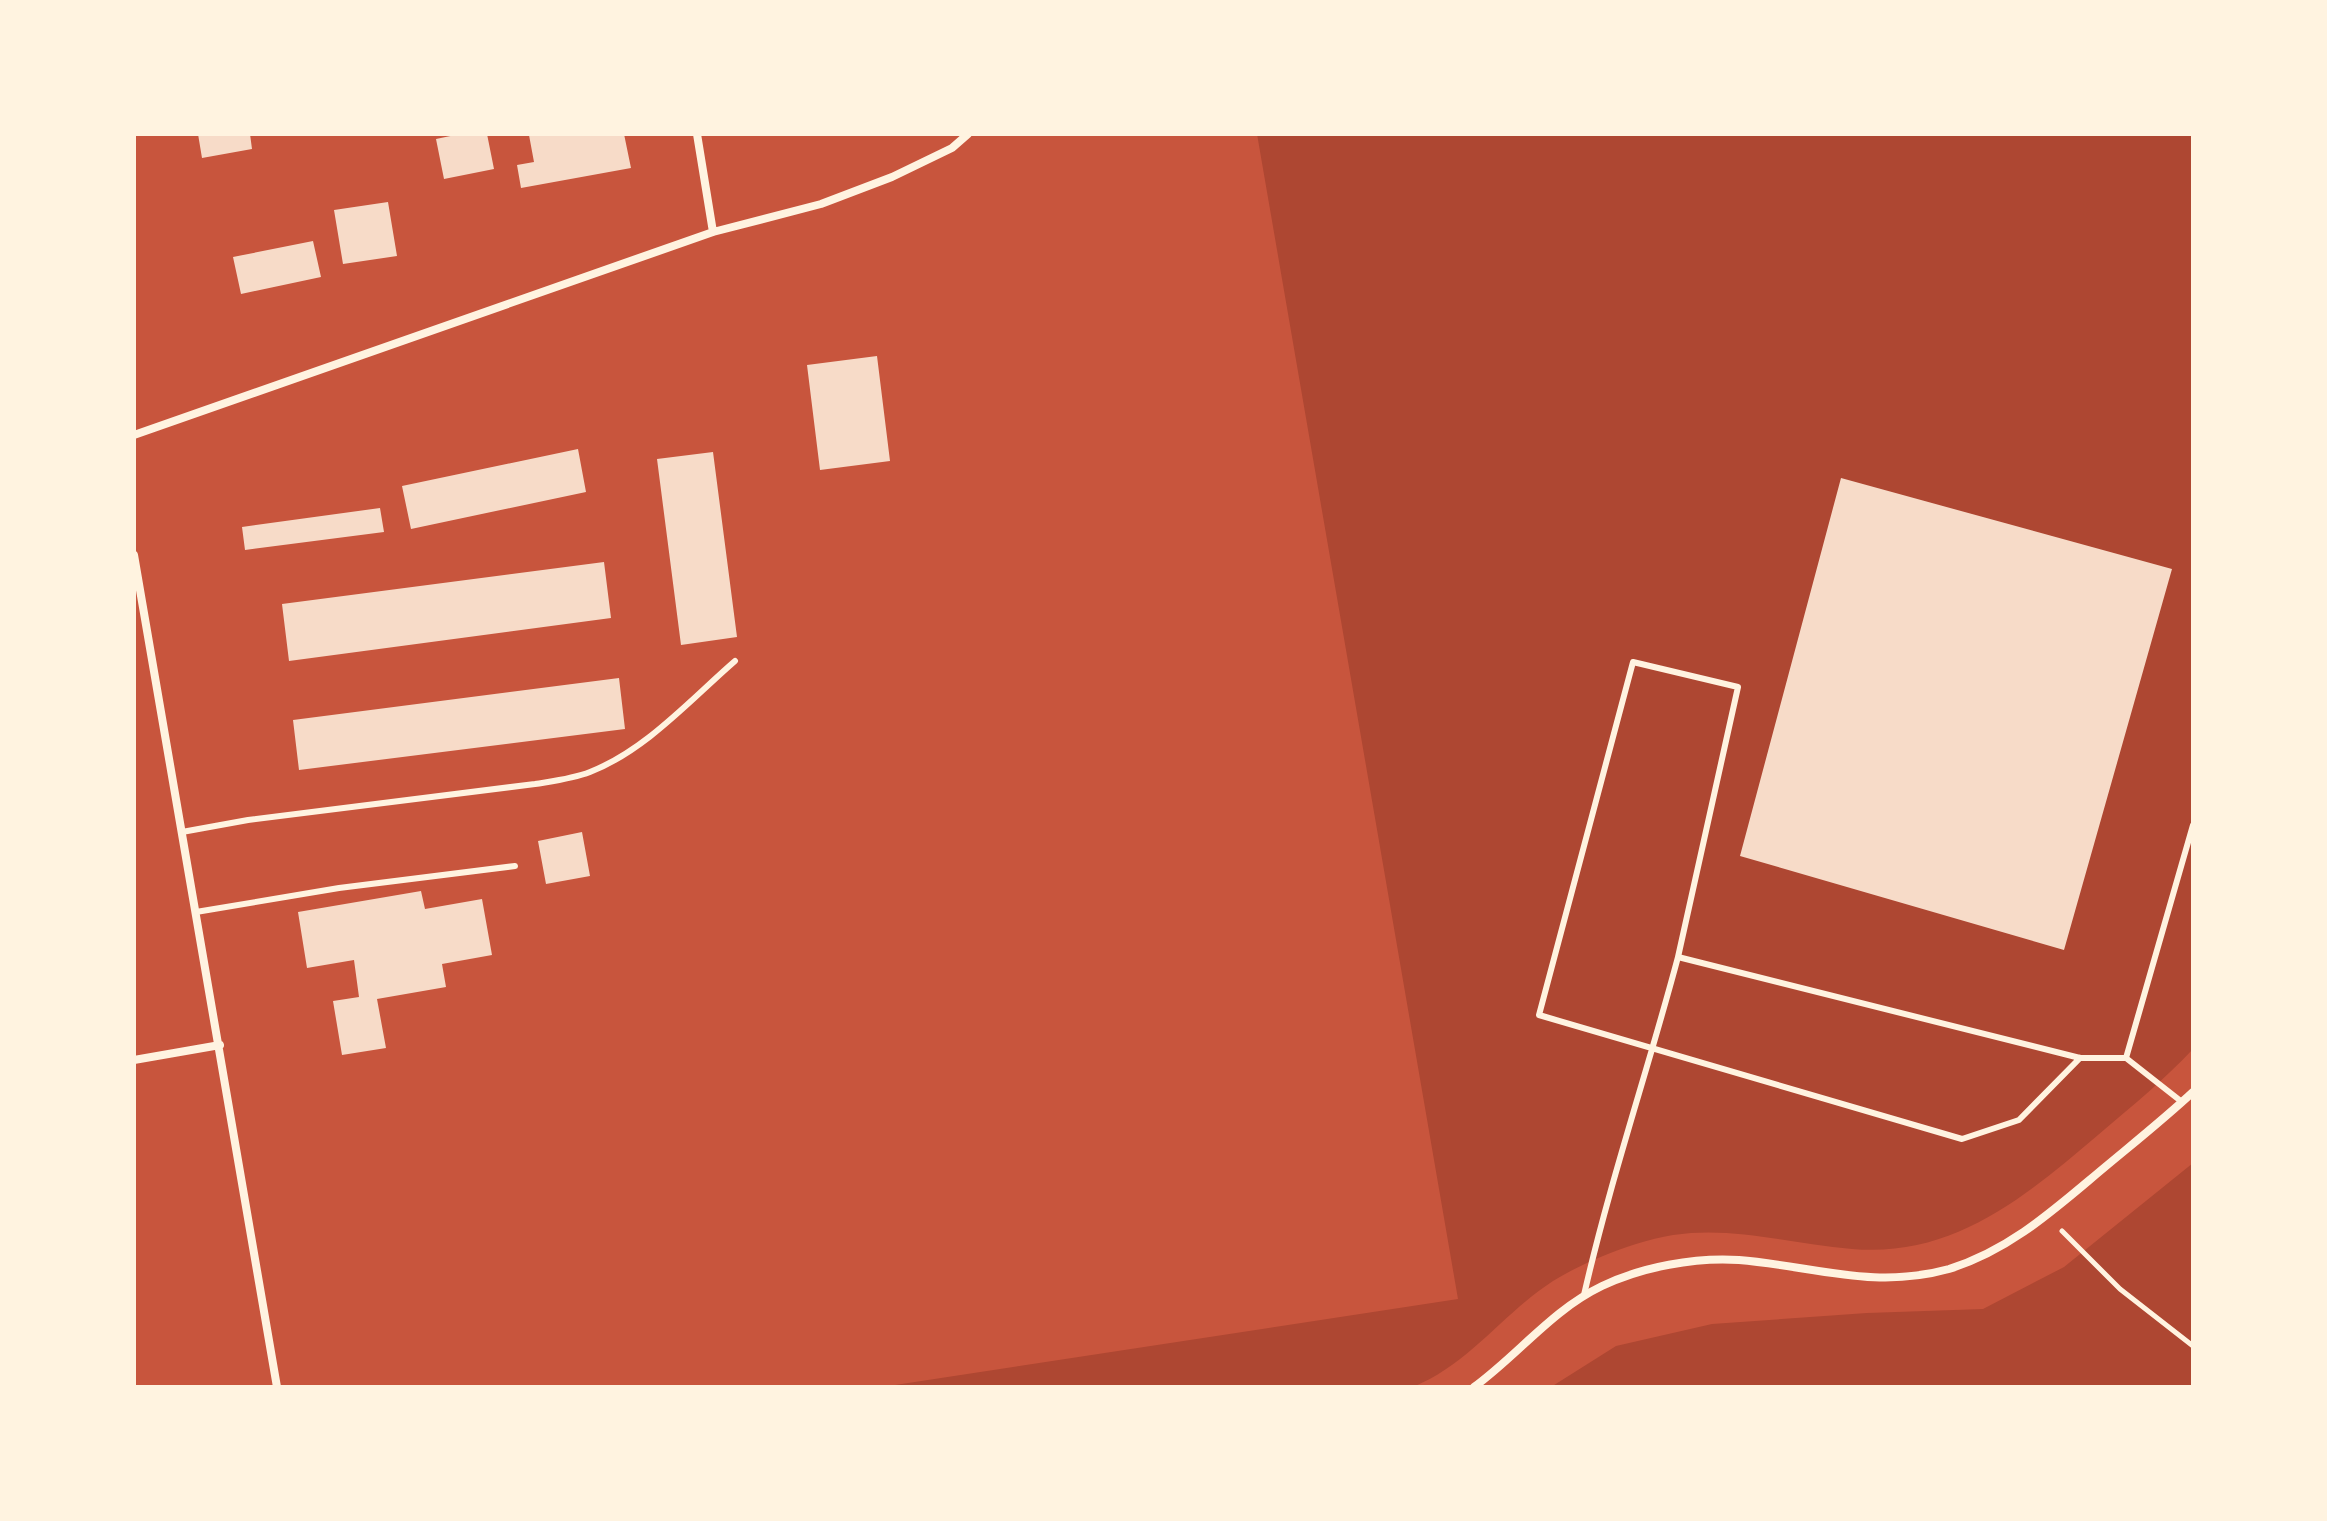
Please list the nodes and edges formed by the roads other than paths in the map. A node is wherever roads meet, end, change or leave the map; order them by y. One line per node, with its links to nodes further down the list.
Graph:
1 (697, 134): 3 (street)
2 (968, 134): 3 (street)
3 (713, 232): 4 (street)
4 (134, 435)
5 (134, 555): 8 (street)
6 (735, 661): 8 (lane)
7 (2193, 825): 15 (lane)
8 (182, 832): 10 (street)
9 (515, 866): 10 (lane)
10 (196, 912): 12 (street)
11 (1678, 957): 13 (lane); 13 (lane); 14 (lane)
12 (220, 1045): 16 (street); 20 (street)
13 (1654, 1049): 14 (lane); 19 (lane)
14 (2080, 1058): 15 (lane)
15 (2126, 1058): 18 (lane)
16 (134, 1060)
17 (2193, 1092): 18 (street)
18 (2182, 1102): 19 (street)
19 (1584, 1295): 21 (street)
20 (277, 1387)
21 (1474, 1387)

